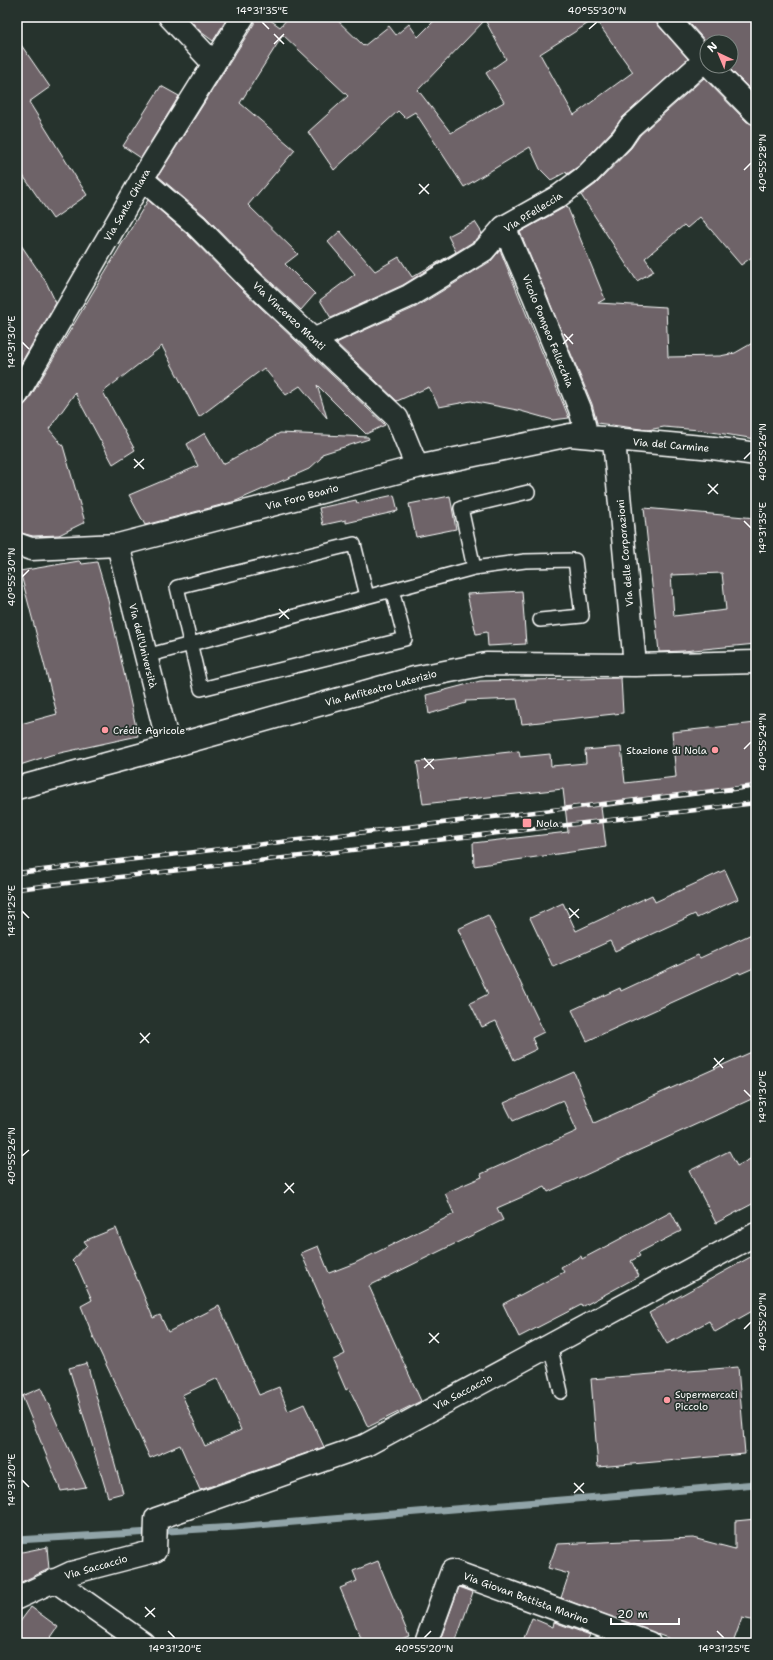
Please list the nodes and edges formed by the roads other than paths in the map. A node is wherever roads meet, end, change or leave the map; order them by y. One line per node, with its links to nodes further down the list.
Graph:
1 (170, 17): 5 (street)
2 (243, 17): 5 (street, Via Santa Chiara)
3 (667, 17): 4 (street)
4 (699, 54)
5 (214, 64): 9 (street, Via Santa Chiara)
6 (699, 70): 10 (street, Via P.Felleccia)
7 (718, 74): 8 (street)
8 (756, 113)
9 (142, 179): 11 (street, Via Vincenzo Monti); 12 (street, Via Santa Chiara)
10 (504, 228): 11 (street, Via P.Felleccia); 13 (street, Vicolo Pompeo Fellecchia)
11 (315, 339): 16 (street, Via Vincenzo Monti)
12 (17, 395)
13 (587, 436): 14 (street, Via del Carmine); 16 (street, Via Foro Boario)
14 (614, 440): 15 (street, Via del Carmine); 27 (street, Via delle Corporazioni)
15 (756, 454)
16 (417, 467): 19 (street, Via Foro Boario)
17 (528, 492): 20 (lane)
18 (17, 544): 19 (street, Via Foro Boario)
19 (118, 545): 25 (street, Via dell'Università)
20 (474, 568): 21 (lane); 23 (lane)
21 (392, 590): 22 (lane); 24 (lane)
22 (367, 596): 24 (lane); 24 (lane)
23 (540, 620)
24 (191, 644): 25 (lane)
25 (146, 656): 28 (street, Via dell'Università)
26 (756, 662): 27 (street, Via Anfiteatro Laterizio)
27 (635, 665): 28 (street, Via Anfiteatro Laterizio)
28 (169, 747): 29 (street, Via Anfiteatro Laterizio)
29 (17, 788)
30 (756, 1234): 31 (street, Via Saccaccio)
31 (550, 1345): 32 (lane); 33 (street, Via Saccaccio)
32 (561, 1392)
33 (54, 1580): 34 (street, Via Saccaccio); 35 (street)
34 (17, 1598)
35 (142, 1643)
36 (426, 1643): 37 (street, Via Giovan Battista Marino)
37 (649, 1643)

